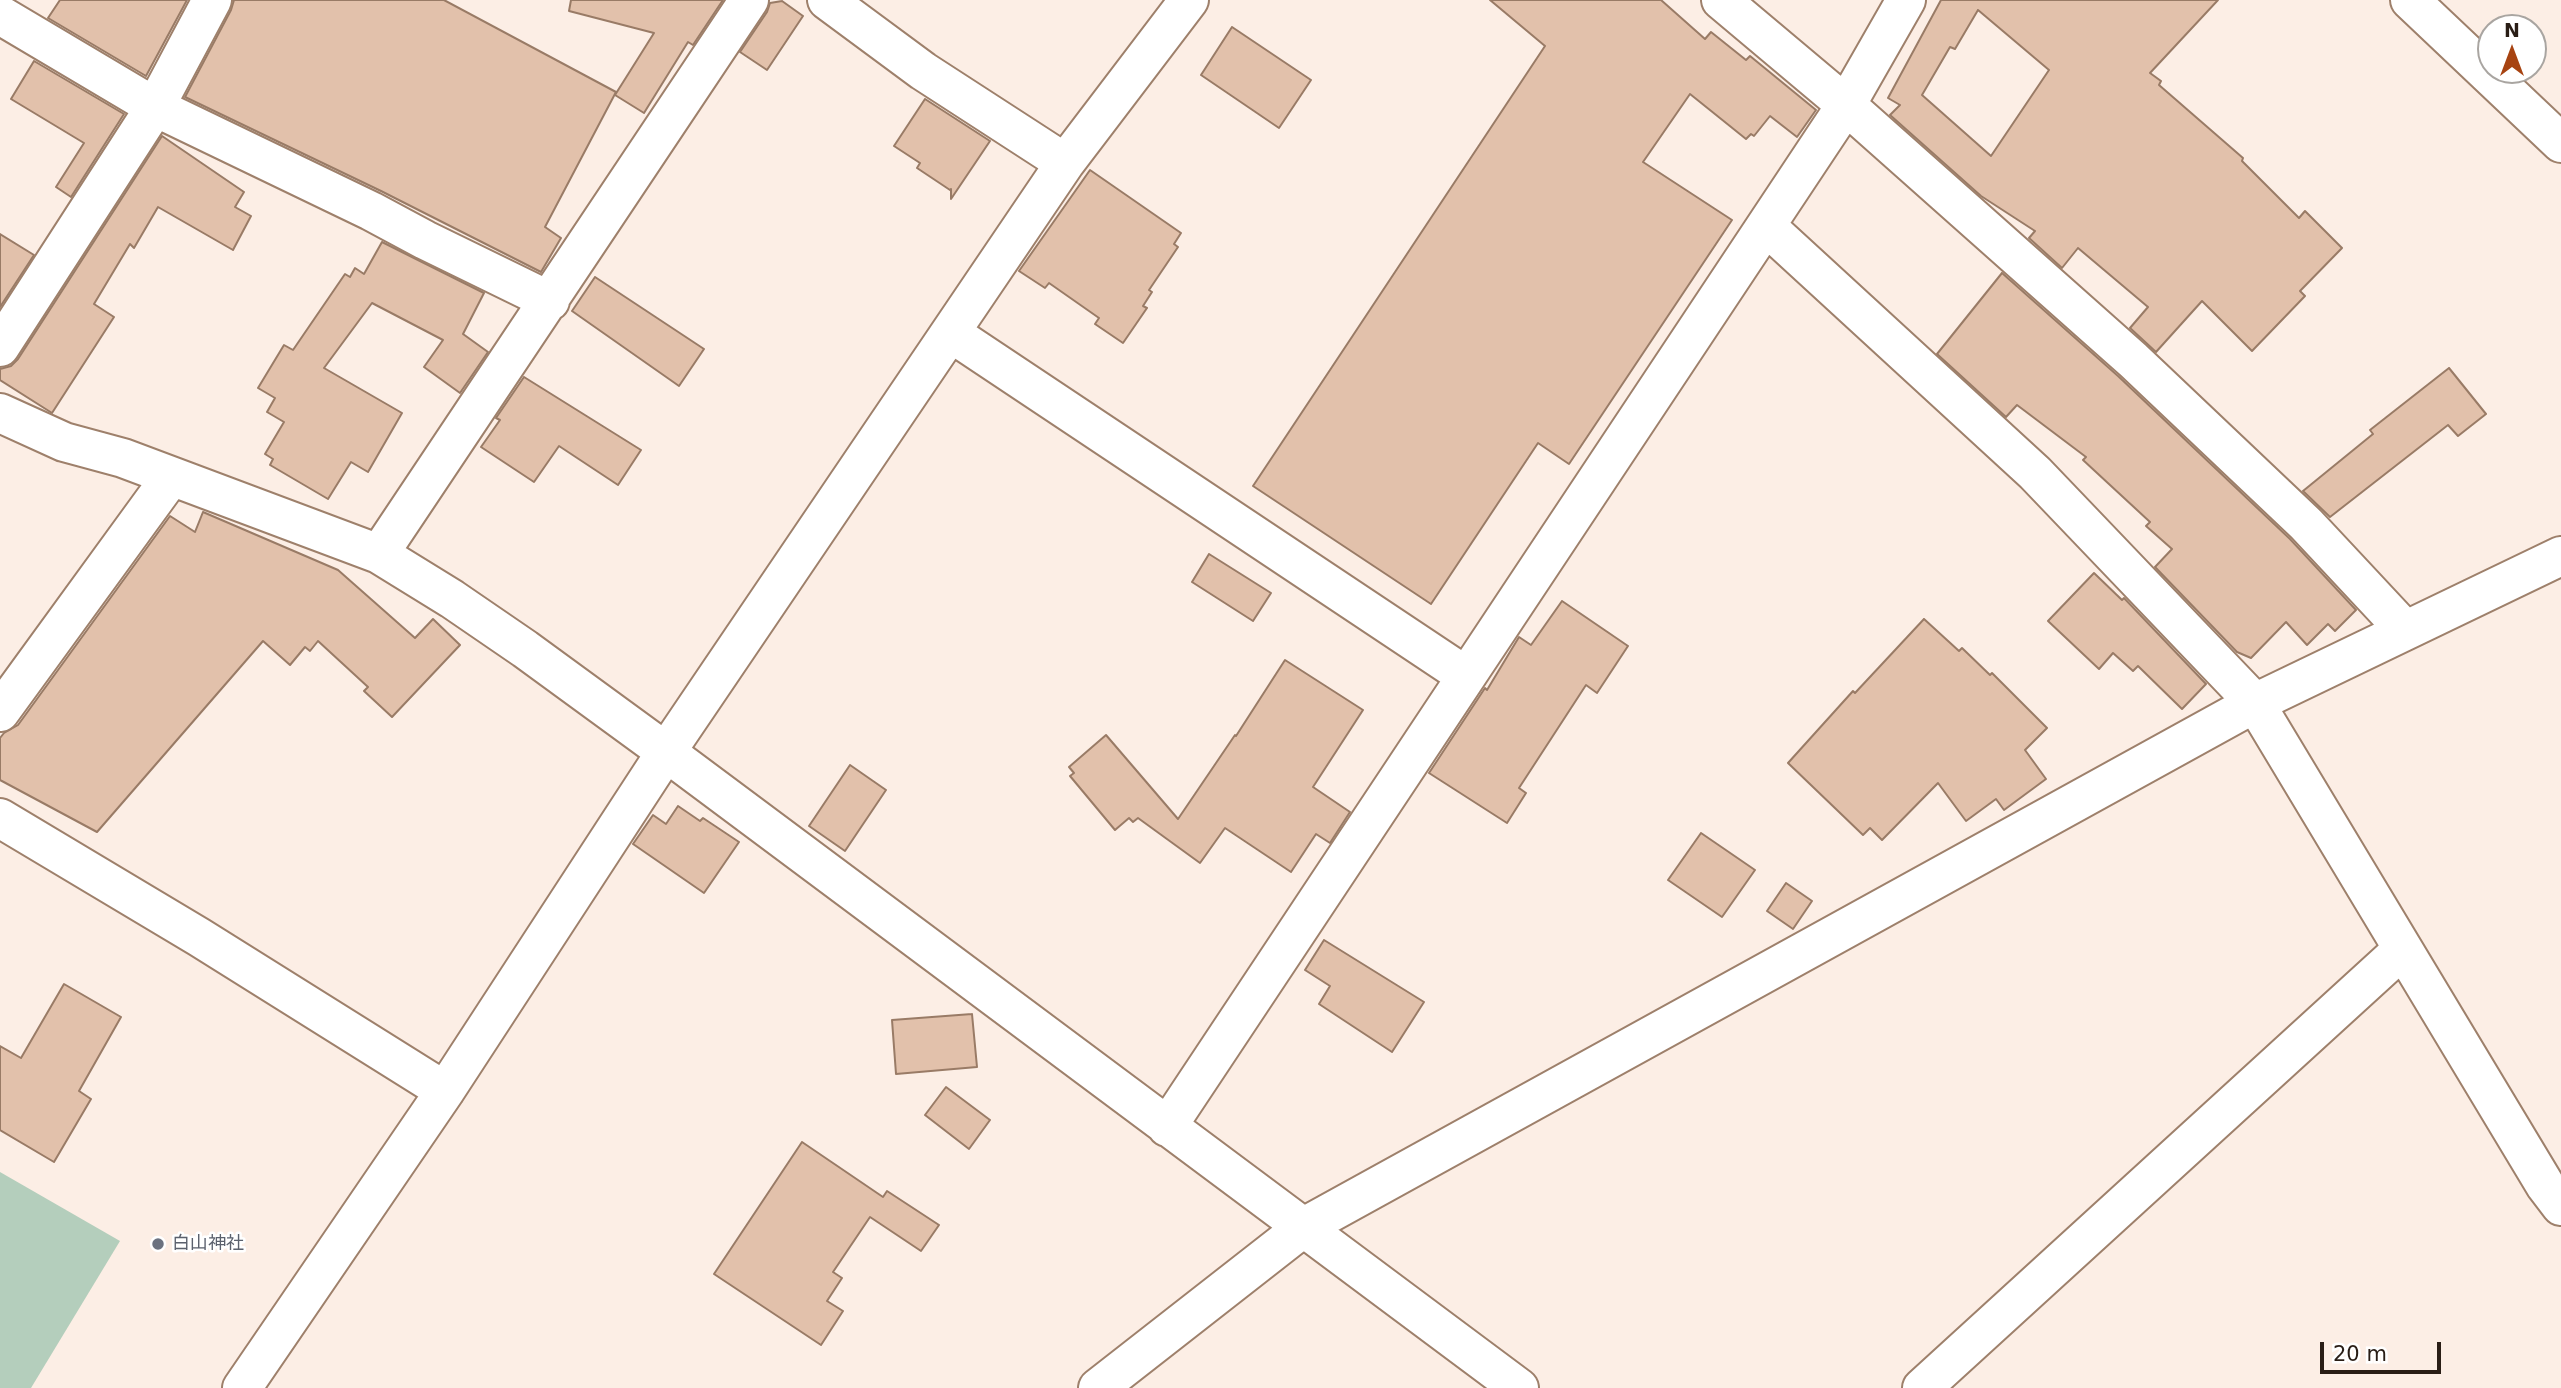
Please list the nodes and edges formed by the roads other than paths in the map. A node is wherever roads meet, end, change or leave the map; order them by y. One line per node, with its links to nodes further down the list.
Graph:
1 (212, 0): 10 (street)
2 (749, 0): 14 (street)
3 (827, 0): 12 (street)
4 (1189, 0): 12 (street)
5 (1721, 0): 9 (street)
6 (1906, 0): 9 (street)
7 (2410, 0): 11 (street)
8 (0, 15): 10 (street)
9 (1846, 105): 13 (street); 21 (street)
10 (155, 107): 14 (street); 16 (street)
11 (2561, 143)
12 (1065, 163): 15 (street)
13 (1766, 226): 22 (street); 23 (street)
14 (550, 302): 19 (street)
15 (951, 333): 22 (street); 25 (street)
16 (0, 347)
17 (0, 413): 18 (street)
18 (171, 477): 19 (street); 24 (street)
19 (379, 554): 25 (street)
20 (2561, 556): 21 (street)
21 (2406, 630): 23 (street)
22 (1466, 676): 29 (street)
23 (2255, 702): 27 (street); 31 (street)
24 (0, 712)
25 (666, 752): 28 (street); 29 (street)
26 (0, 818): 28 (street)
27 (2403, 948): 30 (street); 35 (street)
28 (444, 1091): 32 (street)
29 (1167, 1127): 31 (street)
30 (2561, 1206)
31 (1304, 1227): 33 (street); 34 (street)
32 (242, 1388)
33 (1098, 1388)
34 (1519, 1388)
35 (1922, 1388)

